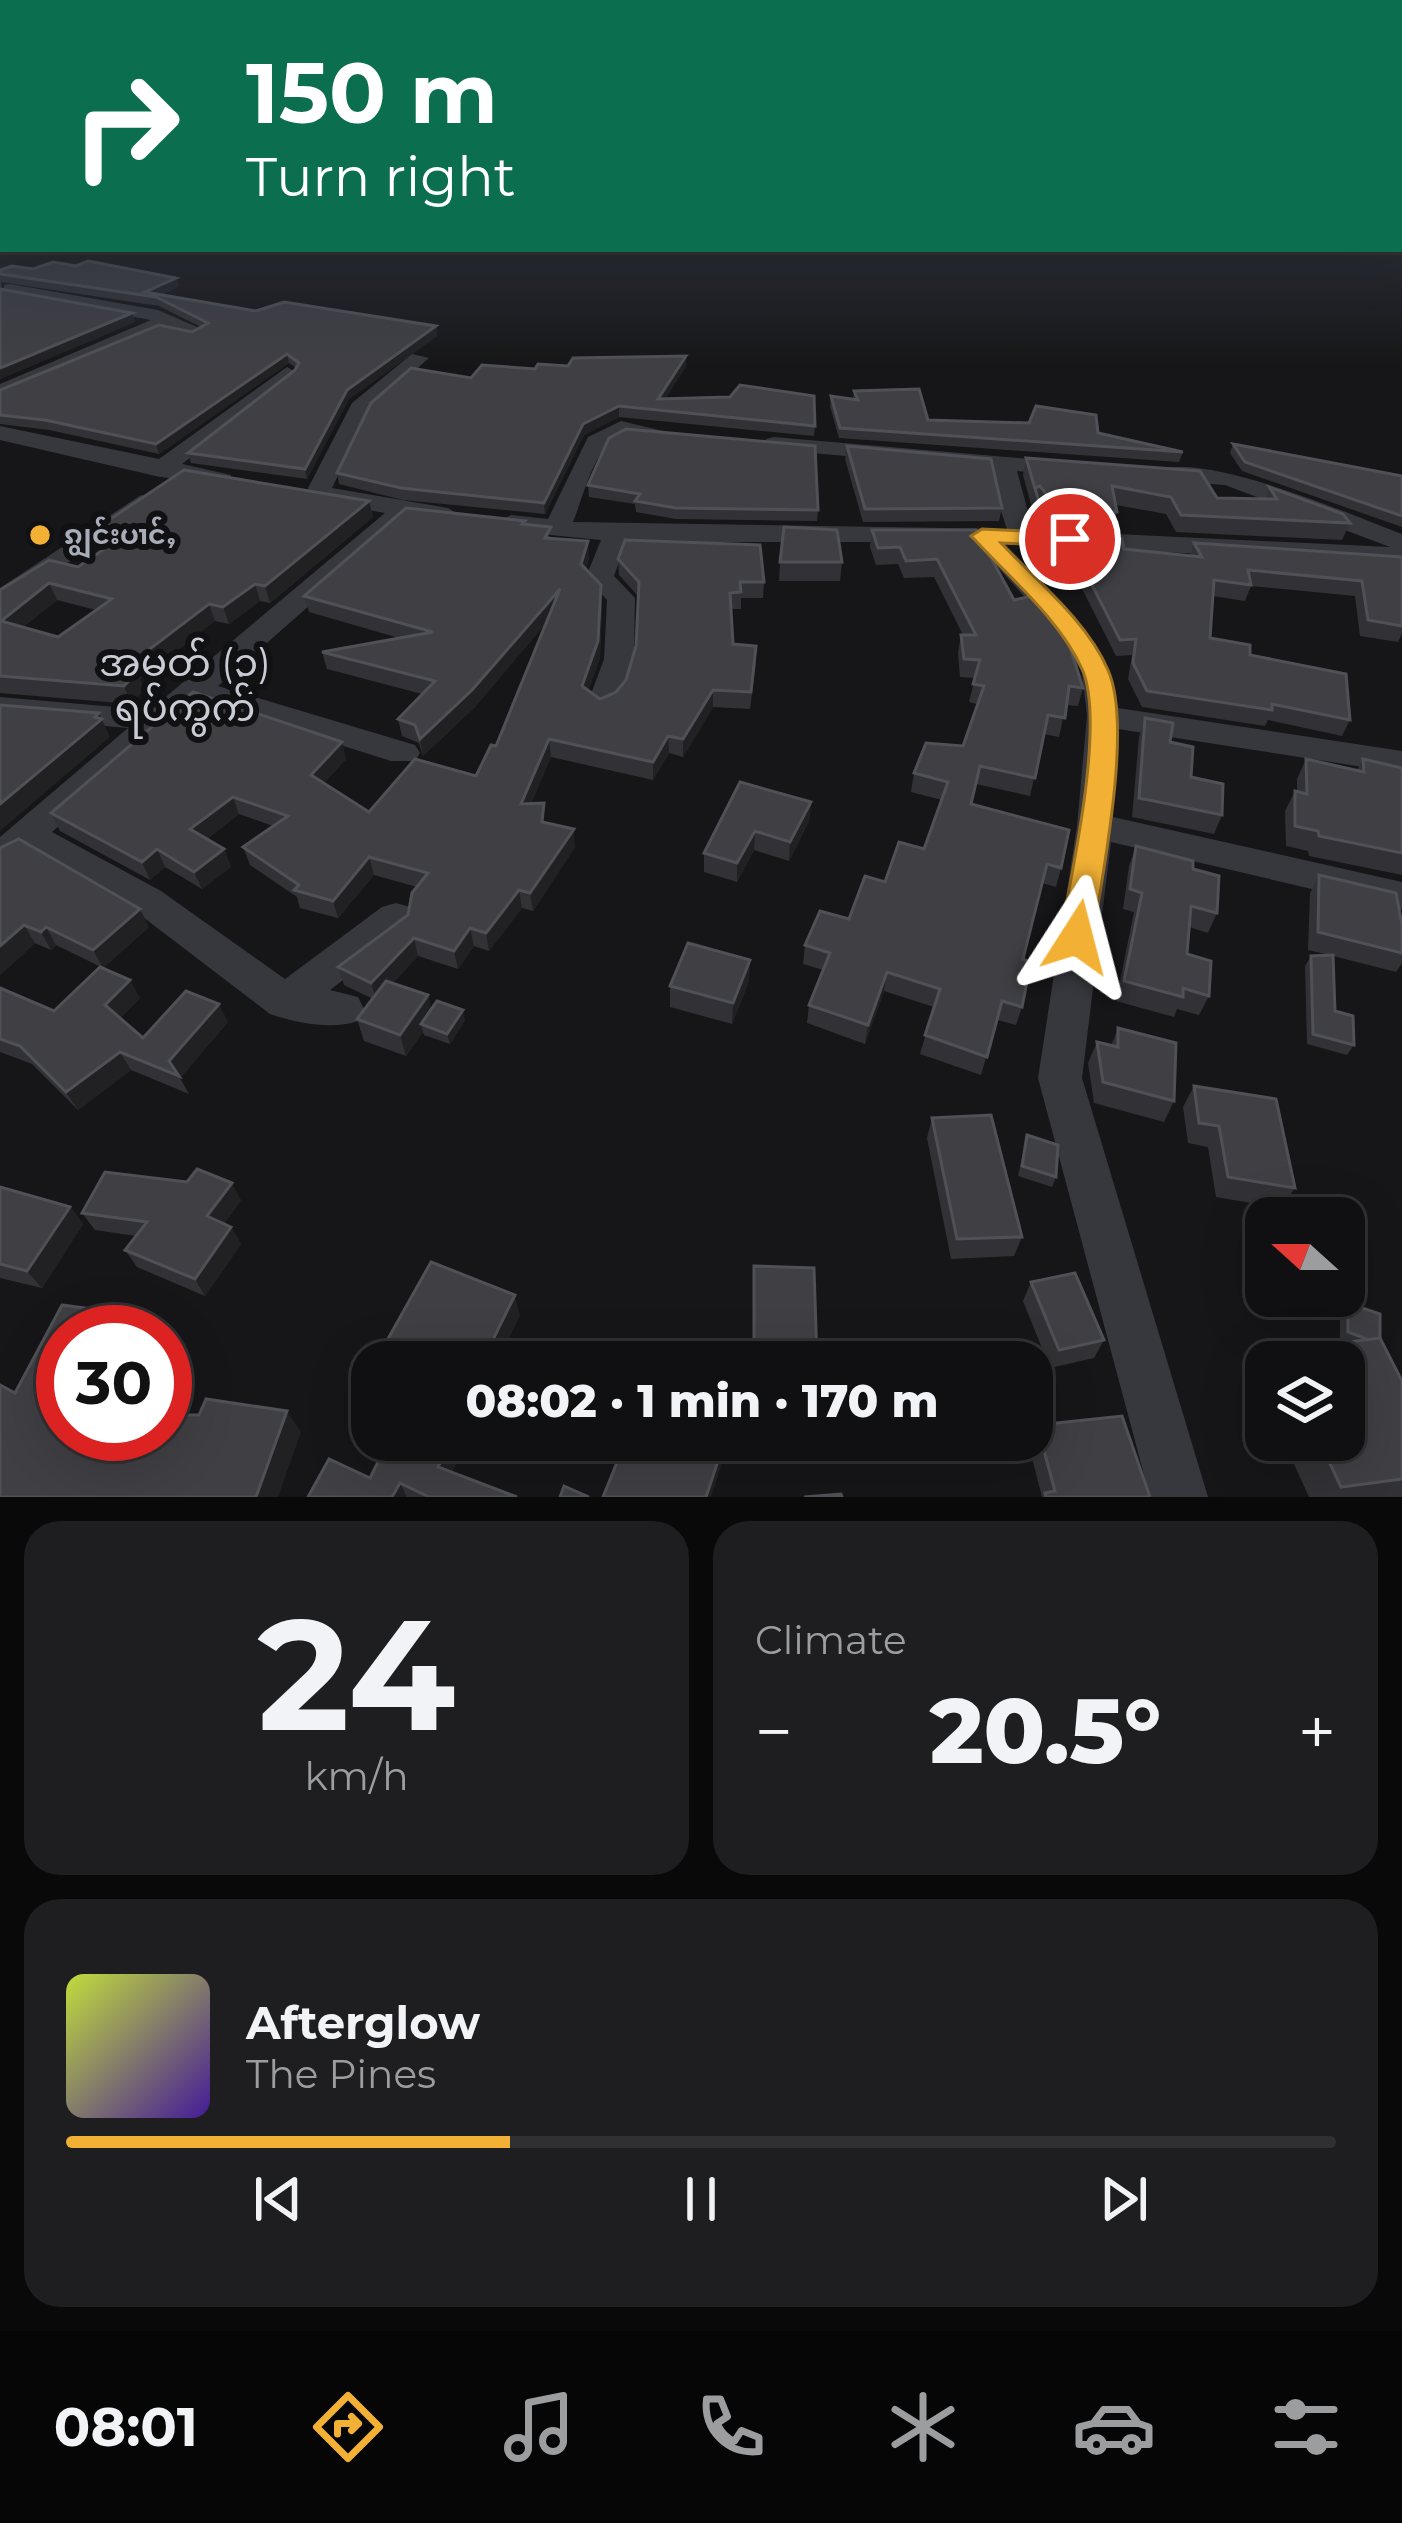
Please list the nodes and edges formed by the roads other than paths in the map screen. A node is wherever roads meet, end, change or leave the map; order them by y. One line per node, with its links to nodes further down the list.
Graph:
1 (10, 289): 2 (street)
2 (159, 324): 3 (street); 6 (street)
3 (196, 331)
4 (418, 358): 15 (street)
5 (287, 374): 12 (street)
6 (0, 392)
7 (0, 433): 12 (street)
8 (700, 439): 16 (street)
9 (746, 443): 10 (street)
10 (1005, 464): 11 (street); 18 (street)
11 (1102, 471)
12 (171, 472): 14 (street); 21 (street)
13 (1144, 474): 19 (street)
14 (250, 484)
15 (402, 511): 16 (street); 22 (street)
16 (557, 528): 17 (street)
17 (616, 533): 18 (street); 23 (street)
18 (1002, 536): 20 (street); 25 (street)
19 (1402, 543)
20 (1402, 556)
21 (0, 601)
22 (197, 690): 26 (street); 27 (street)
23 (604, 702)
24 (0, 707): 26 (street)
25 (1103, 716): 28 (street); 29 (street)
26 (159, 721): 30 (street)
27 (403, 753)
28 (1402, 762)
29 (1095, 826): 31 (street); 35 (street)
30 (14, 846): 33 (street)
31 (1402, 896)
32 (396, 918): 33 (street)
33 (285, 1002): 34 (street)
34 (343, 1009)
35 (1179, 1497)

